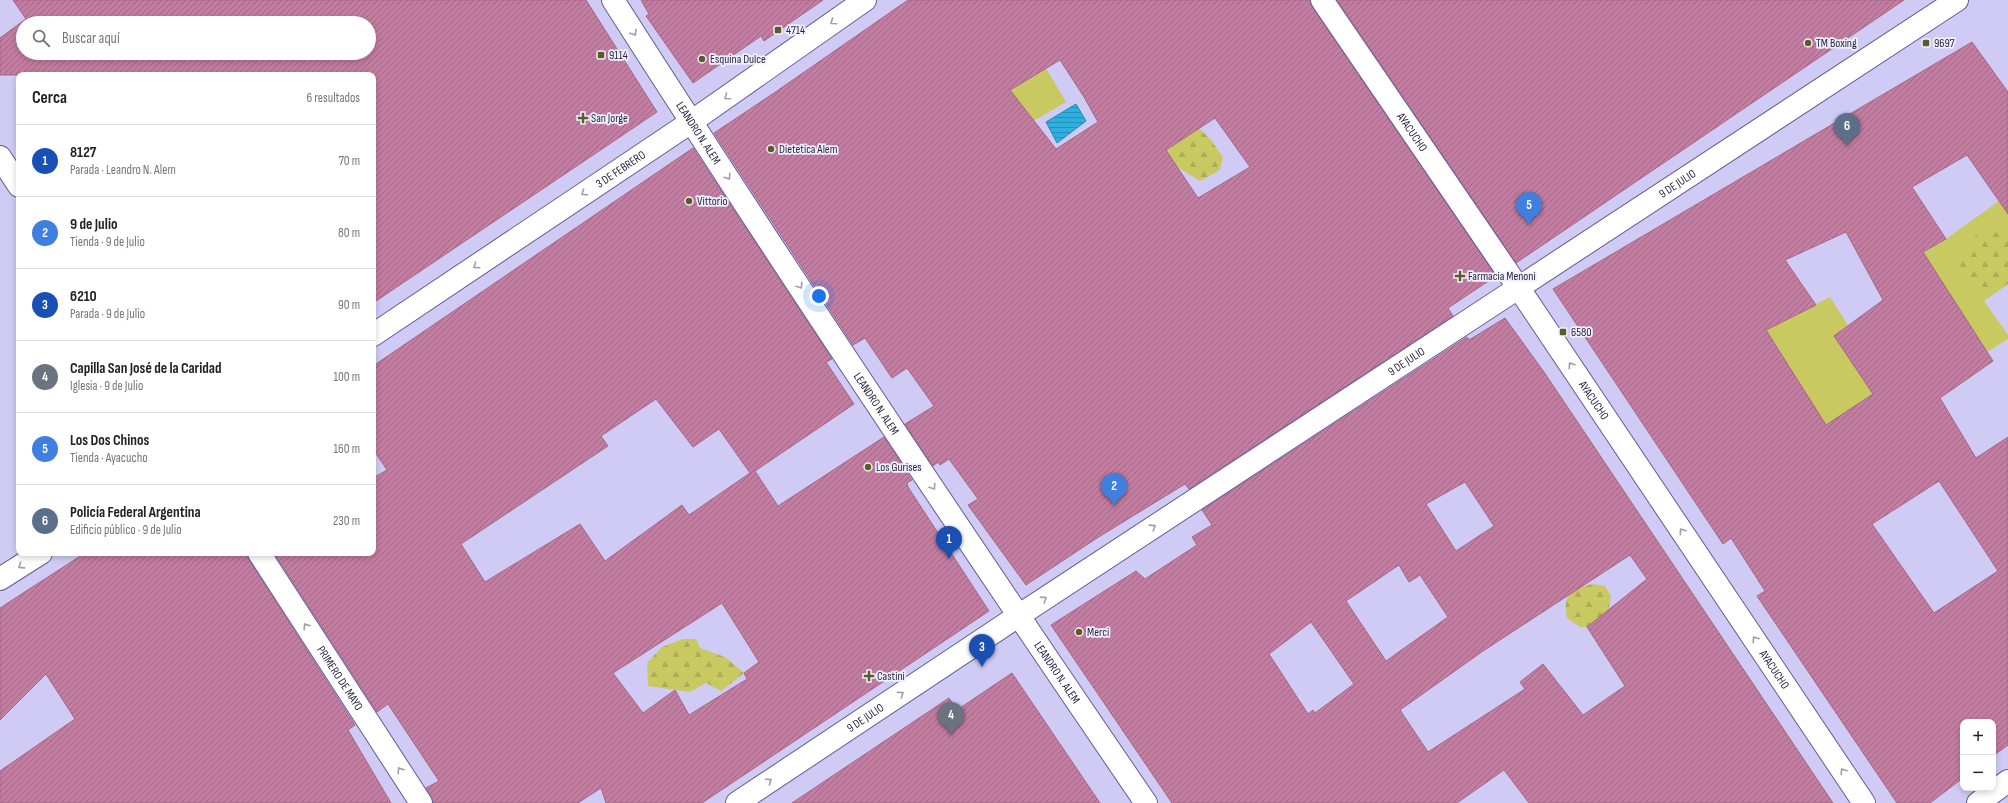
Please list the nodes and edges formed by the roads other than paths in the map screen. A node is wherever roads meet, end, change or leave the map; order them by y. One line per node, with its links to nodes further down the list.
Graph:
1 (613, 0): 5 (street, LEANDRO N. ALEM, one-way to 5)
2 (865, 0): 5 (street, 3 DE FEBRERO, one-way to 5)
3 (1322, 0): 8 (street, AYACUCHO)
4 (1957, 0): 8 (street, 9 DE JULIO)
5 (691, 122): 9 (street, 3 DE FEBRERO, one-way to 9); 13 (street, LEANDRO N. ALEM, one-way to 13)
6 (0, 158): 7 (street)
7 (16, 182)
8 (1518, 287): 13 (street, 9 DE JULIO, one-way to 8); 18 (street, AYACUCHO, one-way to 8)
9 (376, 333)
10 (36, 556): 12 (street, one-way to 12)
11 (261, 556): 15 (street, PRIMERO DE MAYO, one-way to 11)
12 (0, 580)
13 (1018, 616): 16 (street, 9 DE JULIO, one-way to 13); 17 (street, LEANDRO N. ALEM)
14 (2008, 781): 19 (street)
15 (421, 803)
16 (737, 803)
17 (1146, 803)
18 (1864, 803)
19 (1978, 803)

